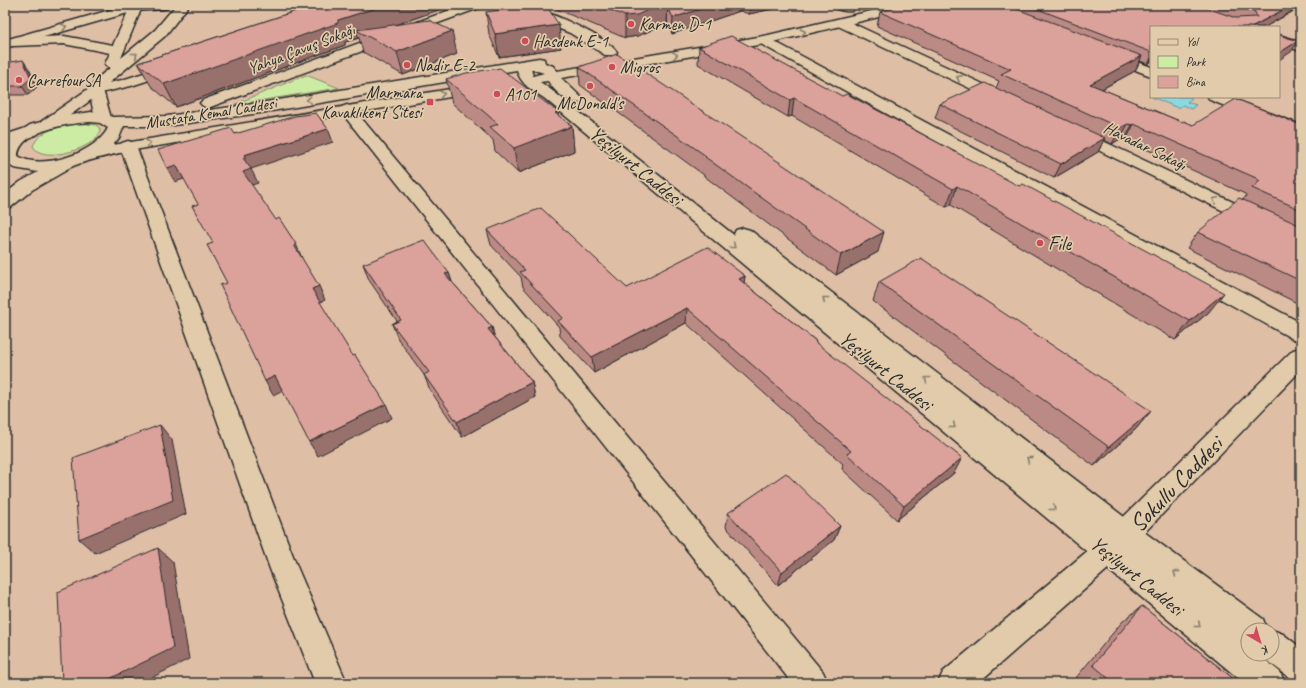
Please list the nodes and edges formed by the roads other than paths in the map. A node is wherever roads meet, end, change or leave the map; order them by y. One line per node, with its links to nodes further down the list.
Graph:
1 (120, 5): 8 (street)
2 (163, 5): 8 (street)
3 (183, 5): 25 (street, one-way to 3)
4 (475, 5): 28 (street, Yahya Çavuş Sokağı)
5 (511, 5): 18 (street)
6 (863, 5): 10 (street, Mustafa Kemal Caddesi)
7 (913, 5): 10 (street, Mustafa Kemal Caddesi)
8 (136, 7): 13 (street, one-way to 8); 17 (street)
9 (826, 12): 10 (street, Mustafa Kemal Caddesi)
10 (843, 12): 14 (street, Mustafa Kemal Caddesi, one-way to 10); 29 (street, one-way to 10)
11 (67, 14): 13 (street)
12 (1280, 39): 15 (street)
13 (8, 40): 17 (street)
14 (764, 40): 22 (street, Mustafa Kemal Caddesi, one-way to 14); 41 (street)
15 (1301, 47)
16 (625, 49): 18 (street)
17 (118, 50): 25 (street)
18 (610, 52): 20 (street)
19 (1099, 52): 23 (street)
20 (595, 54)
21 (186, 63): 25 (street)
22 (556, 67): 24 (street, Mustafa Kemal Caddesi); 43 (street, Yeşilyurt Caddesi, one-way to 22)
23 (1150, 72)
24 (523, 76): 31 (street, Mustafa Kemal Caddesi, one-way to 31); 43 (street, Yeşilyurt Caddesi, one-way to 43)
25 (101, 85): 31 (street); 32 (street)
26 (494, 86): 30 (street, Mustafa Kemal Caddesi, one-way to 26)
27 (1218, 98): 34 (street)
28 (208, 103)
29 (1015, 105)
30 (347, 110): 35 (street, Mustafa Kemal Caddesi, one-way to 30); 48 (street)
31 (107, 120): 32 (street, Mustafa Kemal Caddesi); 37 (street)
32 (48, 124): 36 (street)
33 (1058, 125): 40 (street, Havadar Sokağı, one-way to 33)
34 (1301, 131)
35 (128, 146): 37 (street, Mustafa Kemal Caddesi); 47 (street)
36 (7, 155): 38 (street)
37 (83, 157): 38 (street)
38 (65, 163): 39 (street)
39 (5, 203)
40 (1301, 241)
41 (1301, 333)
42 (1301, 356): 43 (street, Sokullu Caddesi)
43 (1117, 544): 44 (street, Yeşilyurt Caddesi, one-way to 43); 49 (street, Sokullu Caddesi); 50 (street, Yeşilyurt Caddesi, one-way to 50)
44 (1240, 622)
45 (1280, 651): 46 (street)
46 (1301, 667)
47 (331, 683)
48 (812, 683)
49 (954, 683)
50 (1269, 683)

